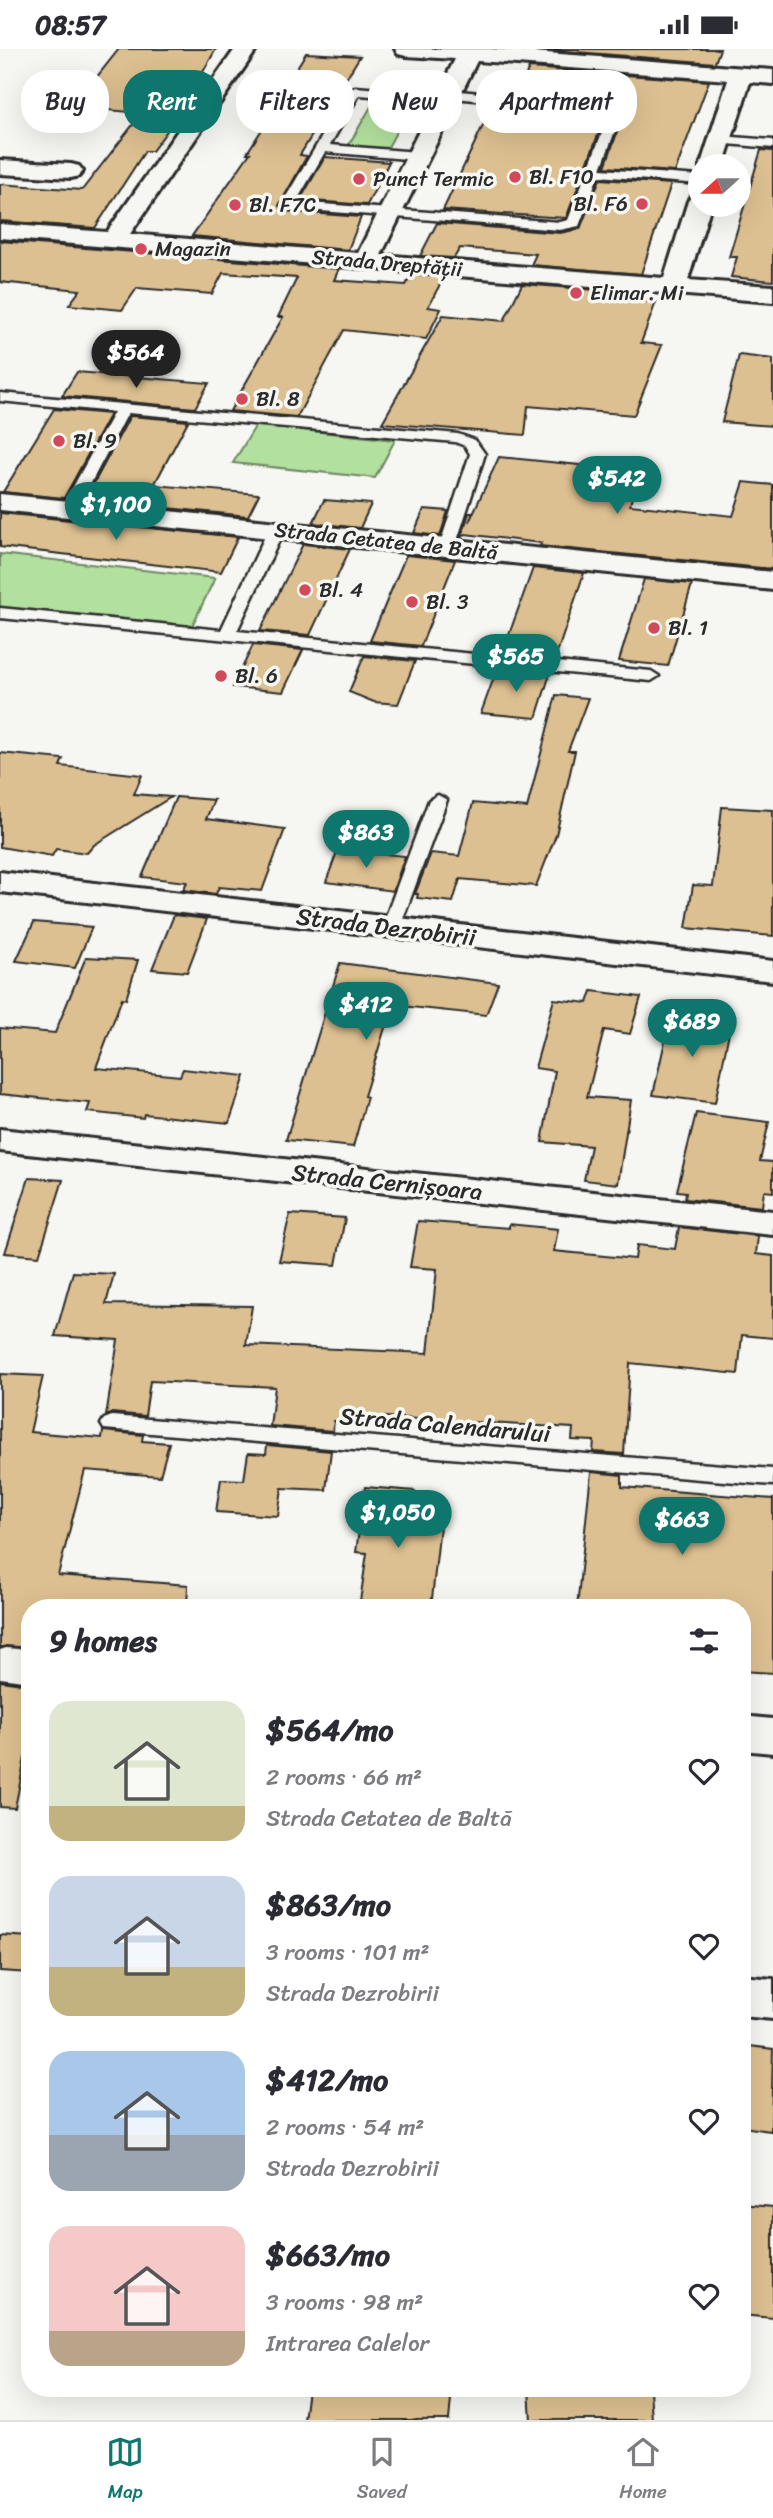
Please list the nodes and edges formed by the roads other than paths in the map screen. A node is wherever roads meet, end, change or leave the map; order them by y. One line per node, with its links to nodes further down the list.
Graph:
1 (246, 49): 23 (street)
2 (406, 49): 3 (street)
3 (434, 50): 4 (street)
4 (469, 54): 5 (street); 6 (street)
5 (461, 70)
6 (741, 74): 7 (street); 11 (street)
7 (773, 76)
8 (368, 92): 13 (lane)
9 (462, 97): 18 (lane)
10 (430, 133): 15 (street)
11 (720, 140): 12 (lane); 14 (street)
12 (773, 143)
13 (322, 148): 15 (lane); 20 (lane)
14 (715, 154)
15 (418, 156): 20 (street)
16 (0, 167): 17 (street)
17 (71, 171)
18 (595, 172): 19 (lane); 20 (lane)
19 (688, 179)
20 (391, 213): 24 (street)
21 (695, 217): 25 (street)
22 (0, 231): 23 (street, Strada Dreptății)
23 (114, 240): 24 (street, Strada Dreptății)
24 (366, 261): 25 (street, Strada Dreptății)
25 (674, 286): 26 (street, Strada Dreptății)
26 (773, 294)
27 (0, 397): 28 (lane)
28 (123, 408): 30 (lane); 32 (lane)
29 (0, 502): 30 (street, Strada Cetatea de Baltă)
30 (69, 509): 31 (street, Strada Cetatea de Baltă)
31 (276, 530): 32 (street, Strada Cetatea de Baltă); 35 (lane)
32 (447, 547): 33 (street, Strada Cetatea de Baltă)
33 (773, 581)
34 (0, 613): 35 (lane)
35 (227, 635): 36 (lane)
36 (651, 676)
37 (438, 800): 39 (lane)
38 (0, 882): 39 (street, Strada Dezrobirii)
39 (391, 927): 40 (street, Strada Dezrobirii)
40 (773, 971)
41 (0, 1140): 42 (street, Strada Cernișoara)
42 (773, 1223)
43 (112, 1425): 44 (lane, Strada Calendarului)
44 (773, 1478)
45 (751, 1734): 46 (street)
46 (773, 1736)
47 (751, 1997): 48 (street)
48 (773, 1999)

